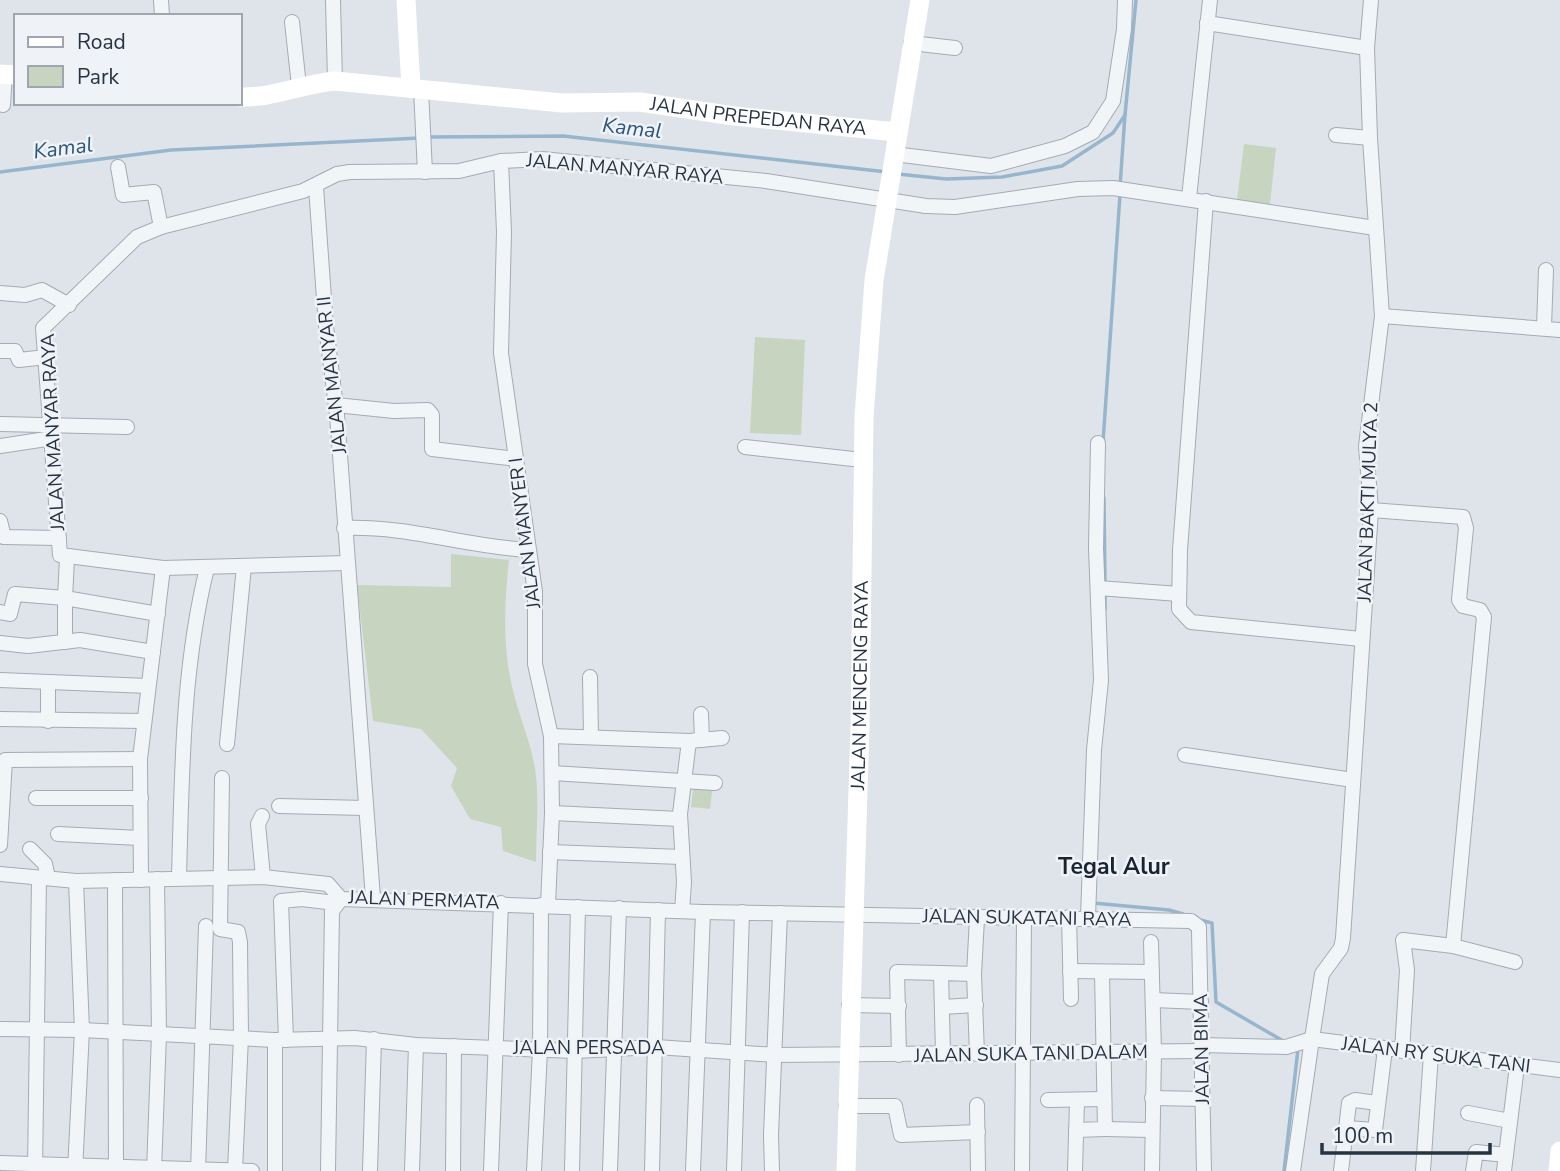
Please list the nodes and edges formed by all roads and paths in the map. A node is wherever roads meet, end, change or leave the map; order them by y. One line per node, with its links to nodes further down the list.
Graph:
1 (333, 0): 13 (street)
2 (406, 0): 15 (street)
3 (920, 0): 9 (street, JALAN MENCENG RAYA)
4 (1125, 0): 21 (street)
5 (1210, 0): 8 (street)
6 (1371, 0): 11 (street, JALAN BAKTI MULYA 2)
7 (292, 22): 14 (street)
8 (1208, 23): 11 (street); 27 (street)
9 (911, 43): 10 (street); 18 (street, JALAN MENCENG RAYA)
10 (955, 48)
11 (1367, 48): 20 (street, JALAN BAKTI MULYA 2)
12 (7, 74): 17 (street)
13 (335, 81): 14 (street, JALAN PREPEDAN RAYA); 15 (street, JALAN PREPEDAN RAYA)
14 (299, 86): 16 (street, JALAN PREPEDAN RAYA)
15 (416, 89): 18 (street, JALAN PREPEDAN RAYA); 24 (street)
16 (242, 97)
17 (3, 105)
18 (897, 132): 21 (street, JALAN MENCENG RAYA)
19 (1336, 135): 20 (street)
20 (1370, 138): 30 (street, JALAN BAKTI MULYA 2)
21 (894, 158): 26 (street, JALAN MENCENG RAYA)
22 (502, 161): 24 (street, JALAN MANYAR RAYA); 26 (street, JALAN MANYAR RAYA); 46 (street, JALAN MANYER I)
23 (118, 167): 29 (street)
24 (425, 172): 25 (street, JALAN MANYAR RAYA)
25 (316, 187): 29 (street, JALAN MANYAR RAYA); 39 (street, JALAN MANYAR II)
26 (888, 192): 27 (street, JALAN MANYAR RAYA); 47 (street, JALAN MENCENG RAYA)
27 (1189, 198): 28 (street, JALAN MANYAR RAYA)
28 (1206, 201): 30 (street, JALAN MANYAR RAYA); 59 (street)
29 (161, 227): 33 (street, JALAN MANYAR RAYA)
30 (1375, 228): 34 (street, JALAN BAKTI MULYA 2)
31 (1546, 270): 35 (street)
32 (0, 293): 33 (street)
33 (69, 305): 38 (street, JALAN MANYAR RAYA)
34 (1382, 316): 35 (street); 48 (street, JALAN BAKTI MULYA 2)
35 (1544, 327): 36 (street)
36 (1560, 330)
37 (0, 351): 38 (street)
38 (46, 357): 42 (street, JALAN MANYAR RAYA)
39 (336, 405): 46 (street); 50 (street, JALAN MANYAR II)
40 (0, 424): 42 (street)
41 (127, 427): 42 (street)
42 (52, 432): 44 (street); 51 (street, JALAN MANYAR RAYA)
43 (1098, 443): 58 (street)
44 (0, 446)
45 (745, 447): 47 (street)
46 (516, 459): 52 (street, JALAN MANYER I)
47 (862, 460): 124 (street, JALAN MENCENG RAYA)
48 (1371, 510): 63 (street, JALAN BAKTI MULYA 2); 132 (street)
49 (0, 521): 51 (street)
50 (344, 528): 52 (street); 54 (street, JALAN MANYAR II)
51 (59, 538): 53 (street, JALAN MANYAR RAYA)
52 (528, 550): 75 (street, JALAN MANYER I)
53 (67, 558): 56 (street, JALAN MANYAR RAYA); 60 (street)
54 (346, 563): 55 (street, JALAN MANYAR RAYA); 92 (street)
55 (244, 566): 57 (street, JALAN MANYAR RAYA); 79 (street)
56 (163, 568): 57 (street, JALAN MANYAR RAYA); 62 (street)
57 (207, 568): 104 (street)
58 (1102, 588): 59 (street); 125 (street)
59 (1179, 594): 63 (street)
60 (65, 598): 61 (street); 62 (street); 64 (street)
61 (0, 612)
62 (158, 614): 66 (street)
63 (1361, 639): 86 (street, JALAN BAKTI MULYA 2)
64 (65, 642): 65 (street); 66 (street)
65 (0, 643)
66 (153, 652): 70 (street)
67 (590, 677): 76 (street)
68 (0, 680): 69 (street)
69 (48, 683): 70 (street); 73 (street)
70 (148, 687): 74 (street)
71 (701, 714): 78 (street)
72 (0, 719): 73 (street)
73 (48, 721): 74 (street)
74 (144, 721): 81 (street)
75 (551, 736): 76 (street); 83 (street, JALAN MANYER I)
76 (591, 737): 78 (street)
77 (722, 738): 78 (street)
78 (695, 740): 85 (street)
79 (227, 744)
80 (1185, 755): 86 (street)
81 (140, 759): 82 (street); 90 (street)
82 (4, 761): 88 (street)
83 (552, 773): 85 (street); 93 (street, JALAN MANYER I)
84 (222, 778): 105 (street)
85 (683, 780): 87 (street); 95 (street)
86 (1353, 780): 156 (street, JALAN BAKTI MULYA 2)
87 (715, 783)
88 (2, 794): 96 (street)
89 (36, 798): 90 (street)
90 (141, 799): 98 (street)
91 (279, 806): 92 (street)
92 (366, 808): 112 (street)
93 (552, 813): 95 (street); 101 (street, JALAN MANYER I)
94 (262, 816): 107 (street)
95 (680, 820): 102 (street)
96 (0, 834): 99 (street)
97 (58, 834): 98 (street)
98 (140, 838): 110 (street)
99 (0, 845)
100 (30, 849): 106 (street)
101 (550, 852): 102 (street); 116 (street, JALAN MANYER I)
102 (681, 857): 120 (street)
103 (0, 874): 106 (street, JALAN PERMATA)
104 (179, 877): 105 (street, JALAN PERMATA); 108 (street, JALAN PERMATA)
105 (221, 877): 107 (street, JALAN PERMATA); 153 (street)
106 (43, 878): 111 (street, JALAN PERMATA); 147 (street)
107 (269, 878): 113 (street); 114 (street, JALAN PERMATA)
108 (157, 879): 110 (street, JALAN PERMATA); 150 (street)
109 (115, 880): 110 (street, JALAN PERMATA); 111 (street, JALAN PERMATA); 149 (street)
110 (141, 880)
111 (76, 881): 148 (street)
112 (373, 898): 114 (street, JALAN PERMATA); 115 (street, JALAN PERMATA)
113 (281, 901): 114 (street); 157 (street)
114 (338, 901): 154 (street)
115 (501, 903): 116 (street, JALAN PERMATA); 161 (street)
116 (544, 905): 117 (street, JALAN PERMATA); 165 (street, JALAN MANYER I)
117 (578, 907): 118 (street, JALAN PERMATA); 167 (street)
118 (619, 908): 119 (street, JALAN PERMATA); 166 (street)
119 (658, 910): 120 (street, JALAN PERMATA); 160 (street)
120 (682, 911): 121 (street, JALAN PERMATA)
121 (703, 912): 122 (street, JALAN PERMATA); 163 (street)
122 (742, 912): 123 (street, JALAN PERMATA); 169 (street)
123 (780, 913): 124 (street, JALAN PERMATA); 177 (street)
124 (854, 914): 126 (street, JALAN SUKATANI RAYA); 142 (street, JALAN MENCENG RAYA)
125 (1088, 917): 128 (street, JALAN SUKATANI RAYA); 130 (street, JALAN SUKATANI RAYA)
126 (977, 918): 127 (street, JALAN SUKATANI RAYA); 138 (street)
127 (1024, 918): 128 (street, JALAN SUKATANI RAYA); 172 (street)
128 (1069, 918): 134 (street)
129 (206, 926): 151 (street)
130 (1199, 927): 141 (street, JALAN BIMA)
131 (1151, 942): 136 (street)
132 (1453, 946): 133 (street); 168 (street)
133 (1515, 962)
134 (1070, 971): 135 (street); 139 (street)
135 (1102, 972): 136 (street); 173 (street)
136 (1152, 972): 140 (street)
137 (941, 973): 138 (street); 144 (street); 145 (street)
138 (974, 974): 143 (street)
139 (1071, 999)
140 (1153, 1000): 141 (street); 171 (street)
141 (1201, 1002): 162 (street, JALAN BIMA)
142 (849, 1005): 144 (street); 179 (street, JALAN MENCENG RAYA)
143 (975, 1005): 145 (street); 175 (street)
144 (899, 1006): 178 (street)
145 (942, 1007): 174 (street)
146 (0, 1029): 147 (street, JALAN PERSADA)
147 (39, 1030): 148 (street, JALAN PERSADA); 200 (street)
148 (82, 1030): 149 (street, JALAN PERSADA); 201 (street)
149 (117, 1031): 150 (street, JALAN PERSADA); 202 (street)
150 (159, 1034): 151 (street, JALAN PERSADA); 203 (street)
151 (202, 1036): 153 (street, JALAN PERSADA); 204 (street)
152 (1067, 1036): 170 (street)
153 (241, 1037): 157 (street, JALAN PERSADA); 205 (street)
154 (330, 1038): 155 (street, JALAN PERSADA); 157 (street, JALAN PERSADA); 208 (street)
155 (374, 1039): 158 (street, JALAN PERSADA); 209 (street)
156 (1312, 1039): 162 (street, JALAN RY SUKA TANI); 164 (street, JALAN RY SUKA TANI); 226 (street)
157 (280, 1040): 207 (street)
158 (416, 1045): 159 (street, JALAN PERSADA); 210 (street)
159 (454, 1046): 161 (street, JALAN PERSADA); 211 (street)
160 (656, 1047): 163 (street, JALAN PERSADA); 166 (street, JALAN PERSADA); 216 (street)
161 (496, 1048): 165 (street, JALAN PERSADA); 212 (street)
162 (1202, 1048): 171 (street, JALAN SUKA TANI DALAM); 184 (street, JALAN BIMA)
163 (699, 1049): 169 (street, JALAN PERSADA); 217 (street)
164 (1385, 1049): 168 (street, JALAN RY SUKA TANI); 187 (street)
165 (540, 1050): 167 (street, JALAN PERSADA); 213 (street, JALAN MANYER I)
166 (614, 1050): 167 (street, JALAN PERSADA); 215 (street)
167 (576, 1051): 214 (street)
168 (1402, 1051): 176 (street, JALAN RY SUKA TANI)
169 (737, 1052): 177 (street, JALAN PERSADA); 218 (street)
170 (1066, 1052): 172 (street, JALAN SUKA TANI DALAM); 173 (street, JALAN SUKA TANI DALAM)
171 (1154, 1052): 173 (street, JALAN SUKA TANI DALAM); 182 (street)
172 (1024, 1053): 175 (street, JALAN SUKA TANI DALAM); 222 (street)
173 (1103, 1053): 183 (street)
174 (943, 1054): 175 (street, JALAN SUKA TANI DALAM); 178 (street, JALAN SUKA TANI DALAM)
175 (977, 1054)
176 (1431, 1054): 180 (street, JALAN RY SUKA TANI); 228 (street)
177 (776, 1055): 179 (street, JALAN PERSADA); 219 (street)
178 (900, 1055): 179 (street, JALAN SUKA TANI DALAM)
179 (854, 1056): 189 (street, JALAN MENCENG RAYA)
180 (1517, 1066): 181 (street, JALAN RY SUKA TANI); 191 (street)
181 (1560, 1070)
182 (1152, 1098): 184 (street); 195 (street)
183 (1104, 1099): 186 (street); 193 (street)
184 (1203, 1099): 225 (street, JALAN BIMA)
185 (1048, 1100): 186 (street)
186 (1077, 1101): 194 (street)
187 (1377, 1103): 192 (street); 192 (street)
188 (977, 1105): 196 (street)
189 (846, 1106): 196 (street); 220 (street, JALAN MENCENG RAYA)
190 (1468, 1114): 191 (street)
191 (1510, 1121): 198 (street)
192 (1346, 1128): 227 (street)
193 (1105, 1129): 194 (street); 195 (street)
194 (1076, 1130): 223 (street)
195 (1151, 1130): 224 (street)
196 (978, 1132): 221 (street)
197 (1560, 1151): 231 (street)
198 (1506, 1155): 229 (street); 230 (street)
199 (0, 1163): 200 (street)
200 (36, 1168): 201 (street)
201 (75, 1169): 202 (street)
202 (114, 1169): 203 (street)
203 (154, 1170): 204 (street)
204 (198, 1170): 205 (street)
205 (235, 1171): 206 (street)
206 (252, 1171)
207 (275, 1171)
208 (328, 1171)
209 (370, 1171)
210 (412, 1171)
211 (453, 1171)
212 (491, 1171)
213 (534, 1171)
214 (572, 1171)
215 (610, 1171)
216 (652, 1171)
217 (693, 1171)
218 (734, 1171)
219 (772, 1171)
220 (846, 1171)
221 (978, 1171)
222 (1021, 1171)
223 (1075, 1171)
224 (1152, 1171)
225 (1204, 1171)
226 (1293, 1171)
227 (1341, 1171)
228 (1423, 1171)
229 (1473, 1171)
230 (1504, 1171)
231 (1558, 1171)

